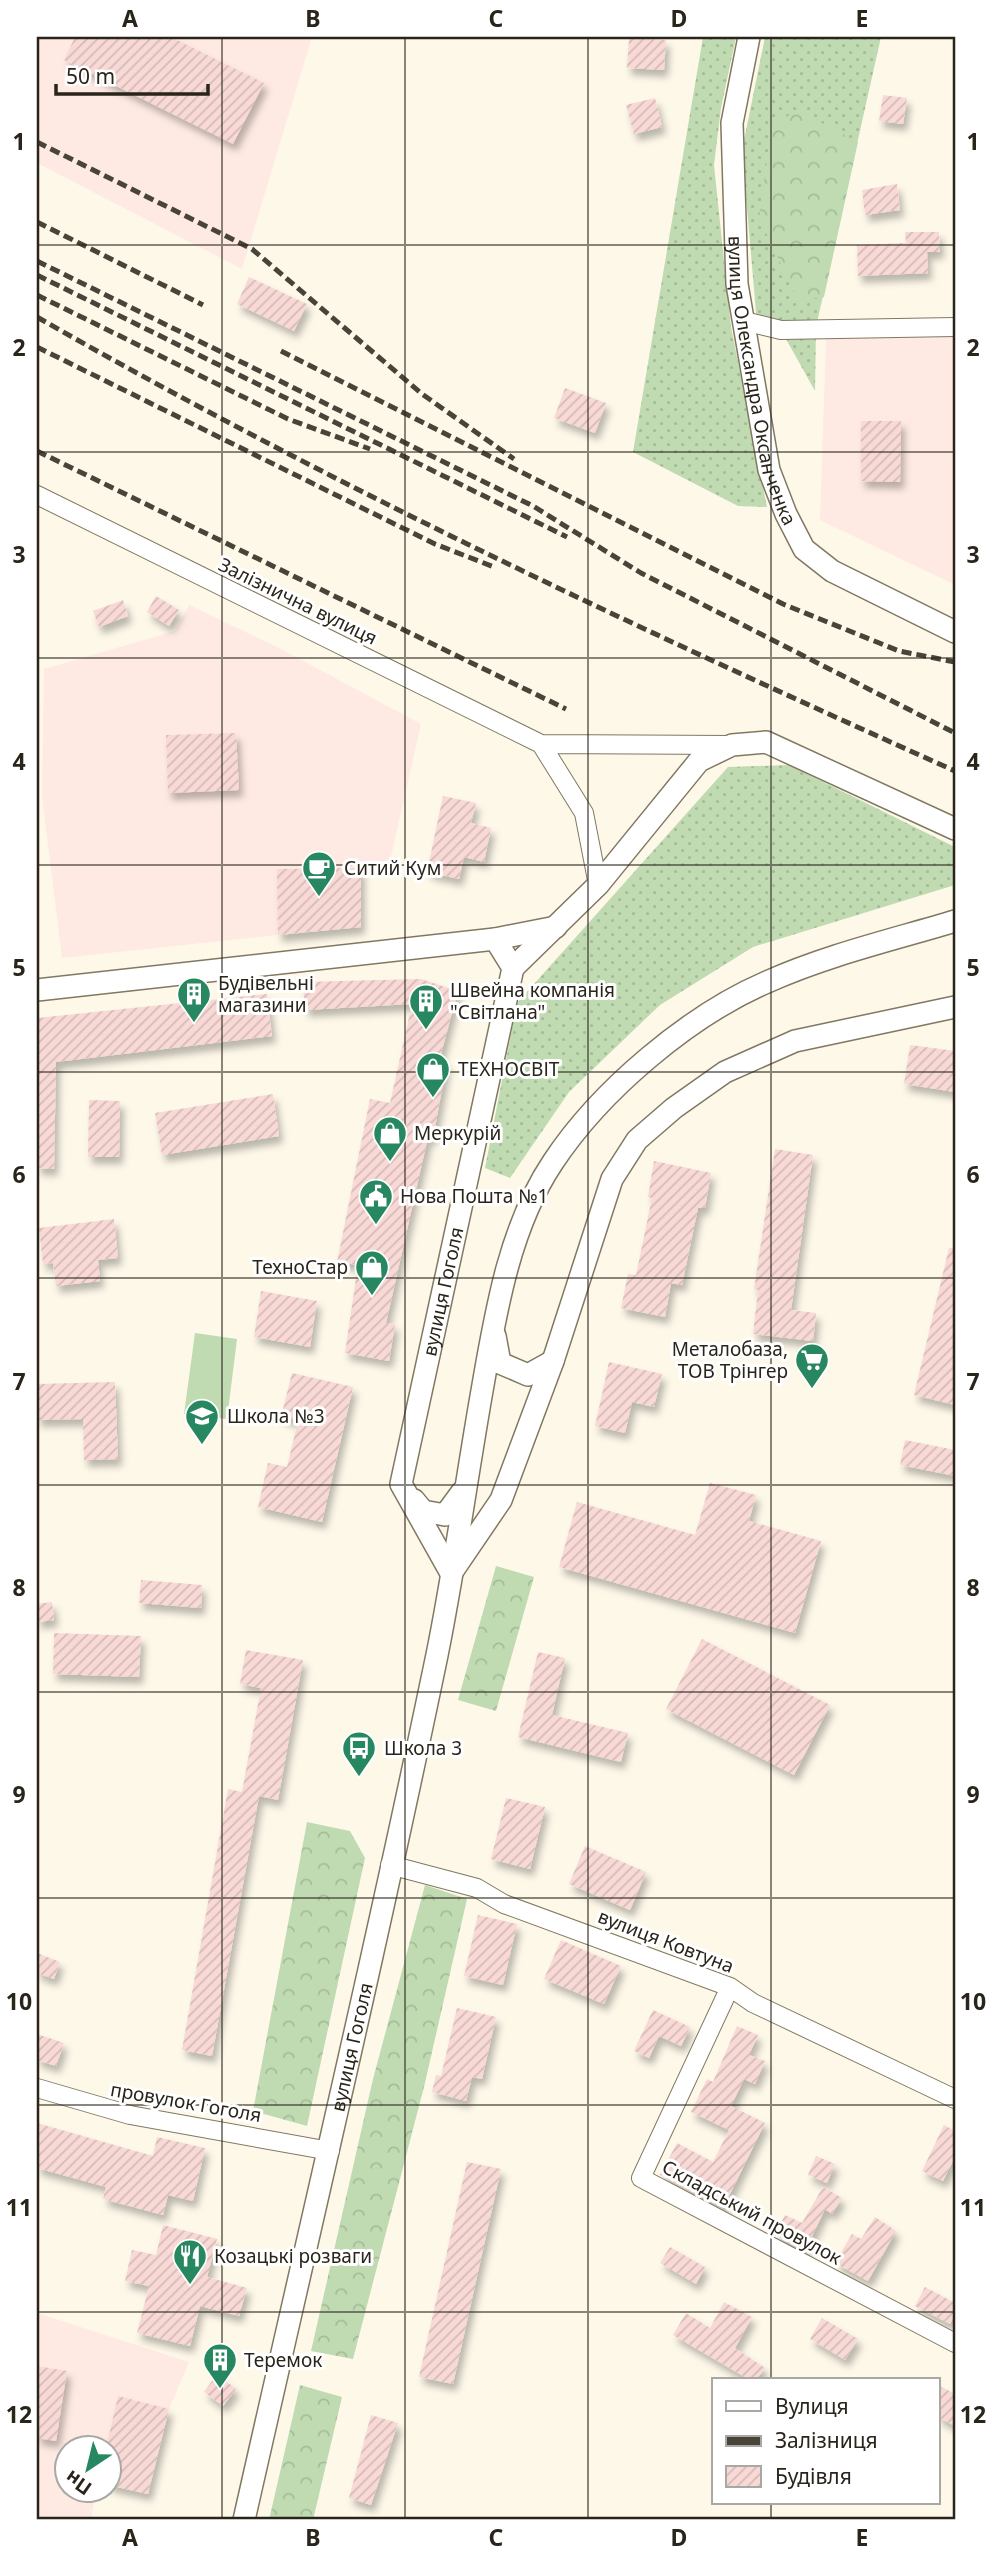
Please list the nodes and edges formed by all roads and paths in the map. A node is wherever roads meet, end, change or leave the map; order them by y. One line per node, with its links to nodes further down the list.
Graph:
1 (749, 37): 2 (street, вулиця Олександра Оксанченка)
2 (744, 321): 3 (street); 5 (street, вулиця Олександра Оксанченка)
3 (955, 327)
4 (37, 495): 6 (street, Залізнична вулиця)
5 (955, 632)
6 (541, 744): 7 (street, Залізнична вулиця); 9 (street)
7 (732, 745): 8 (street); 9 (street)
8 (955, 829)
9 (598, 885): 11 (street)
10 (955, 920): 16 (street, вулиця Гоголя)
11 (556, 926): 12 (street); 13 (street)
12 (495, 939): 13 (street); 14 (street)
13 (513, 968): 18 (street, вулиця Гоголя)
14 (37, 990)
15 (955, 1007): 17 (street)
16 (493, 1327): 17 (street, вулиця Гоголя); 19 (street, вулиця Гоголя)
17 (553, 1361): 20 (street, вулиця Гоголя)
18 (401, 1484): 19 (street, вулиця Гоголя); 20 (street)
19 (465, 1488): 20 (street, вулиця Гоголя)
20 (451, 1573): 21 (street, вулиця Гоголя)
21 (390, 1865): 22 (street, вулиця Ковтуна); 25 (street, вулиця Гоголя)
22 (730, 1987): 24 (street, вулиця Ковтуна); 26 (street, Складський провулок)
23 (37, 2088): 25 (street, провулок Гоголя)
24 (955, 2099)
25 (330, 2151): 27 (street, вулиця Гоголя)
26 (955, 2343)
27 (244, 2520)

